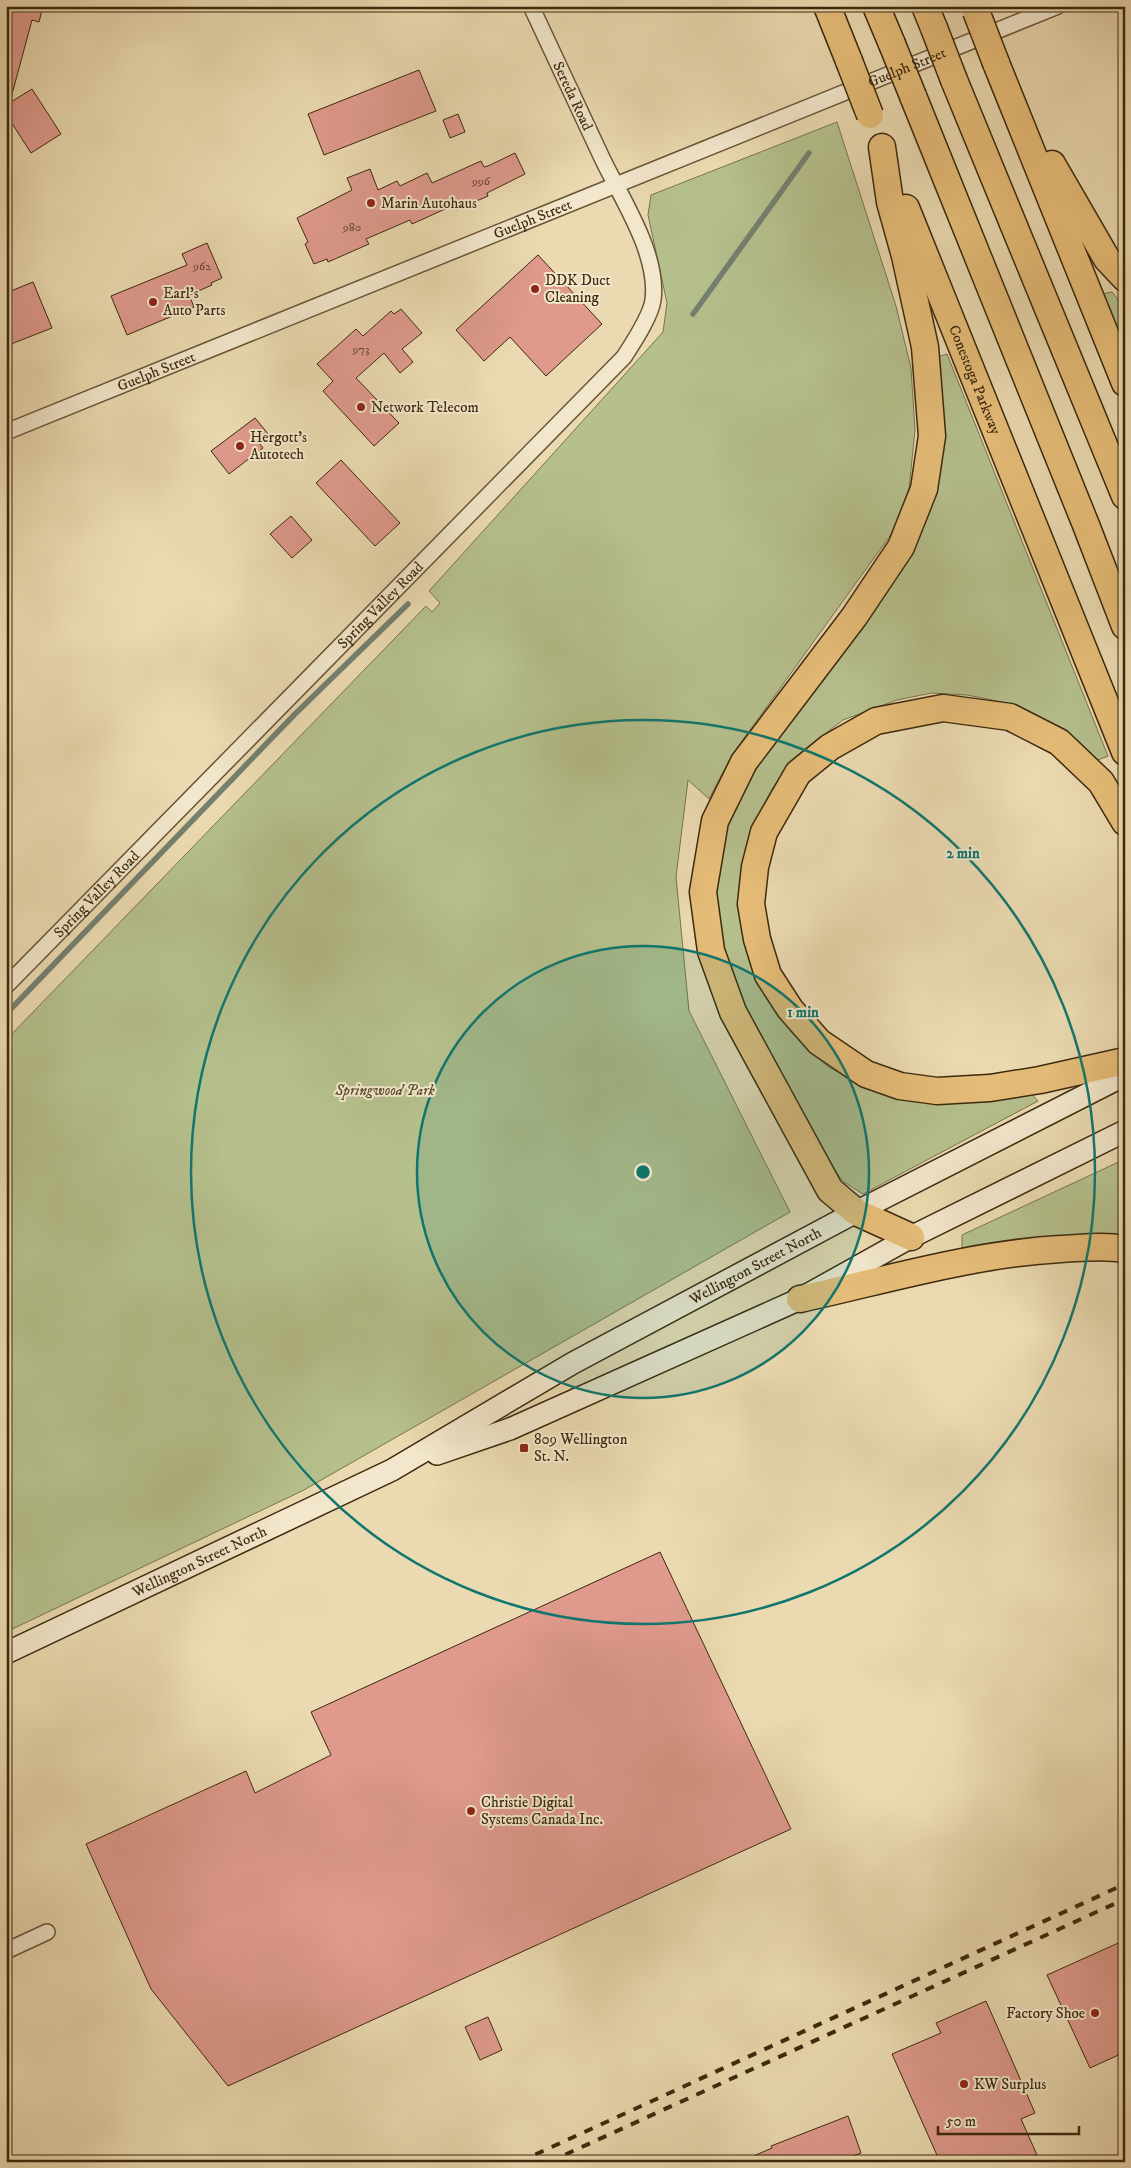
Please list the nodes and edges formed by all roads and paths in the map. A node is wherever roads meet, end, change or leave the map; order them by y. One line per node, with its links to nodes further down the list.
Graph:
1 (531, 6): 9 (street, Sereda Road)
2 (828, 6): 8 (highway, Conestoga Parkway, bridge)
3 (876, 6): 14 (highway, bridge)
4 (1058, 6): 9 (street, Guelph Street)
5 (975, 9): 7 (highway, bridge)
6 (930, 17): 13 (highway, bridge)
7 (1002, 74): 10 (highway); 11 (highway)
8 (882, 147): 15 (highway, Conestoga Parkway); 21 (highway)
9 (616, 186): 12 (street, Guelph Street); 17 (street, Spring Valley Road)
10 (1125, 278)
11 (1125, 383)
12 (6, 432)
13 (1125, 496)
14 (1125, 626)
15 (1125, 752)
16 (1125, 822): 18 (highway)
17 (6, 986)
18 (1125, 1061)
19 (1125, 1075): 21 (street, Wellington Street North)
20 (1125, 1131): 22 (street, Wellington Street North)
21 (856, 1212): 22 (highway); 25 (street, Wellington Street North)
22 (911, 1237): 24 (street, Wellington Street North)
23 (1125, 1249): 24 (highway)
24 (800, 1299): 25 (street, Wellington Street North)
25 (392, 1470): 26 (street, Wellington Street North)
26 (6, 1653)
27 (47, 1932): 28 (street)
28 (6, 1951)

